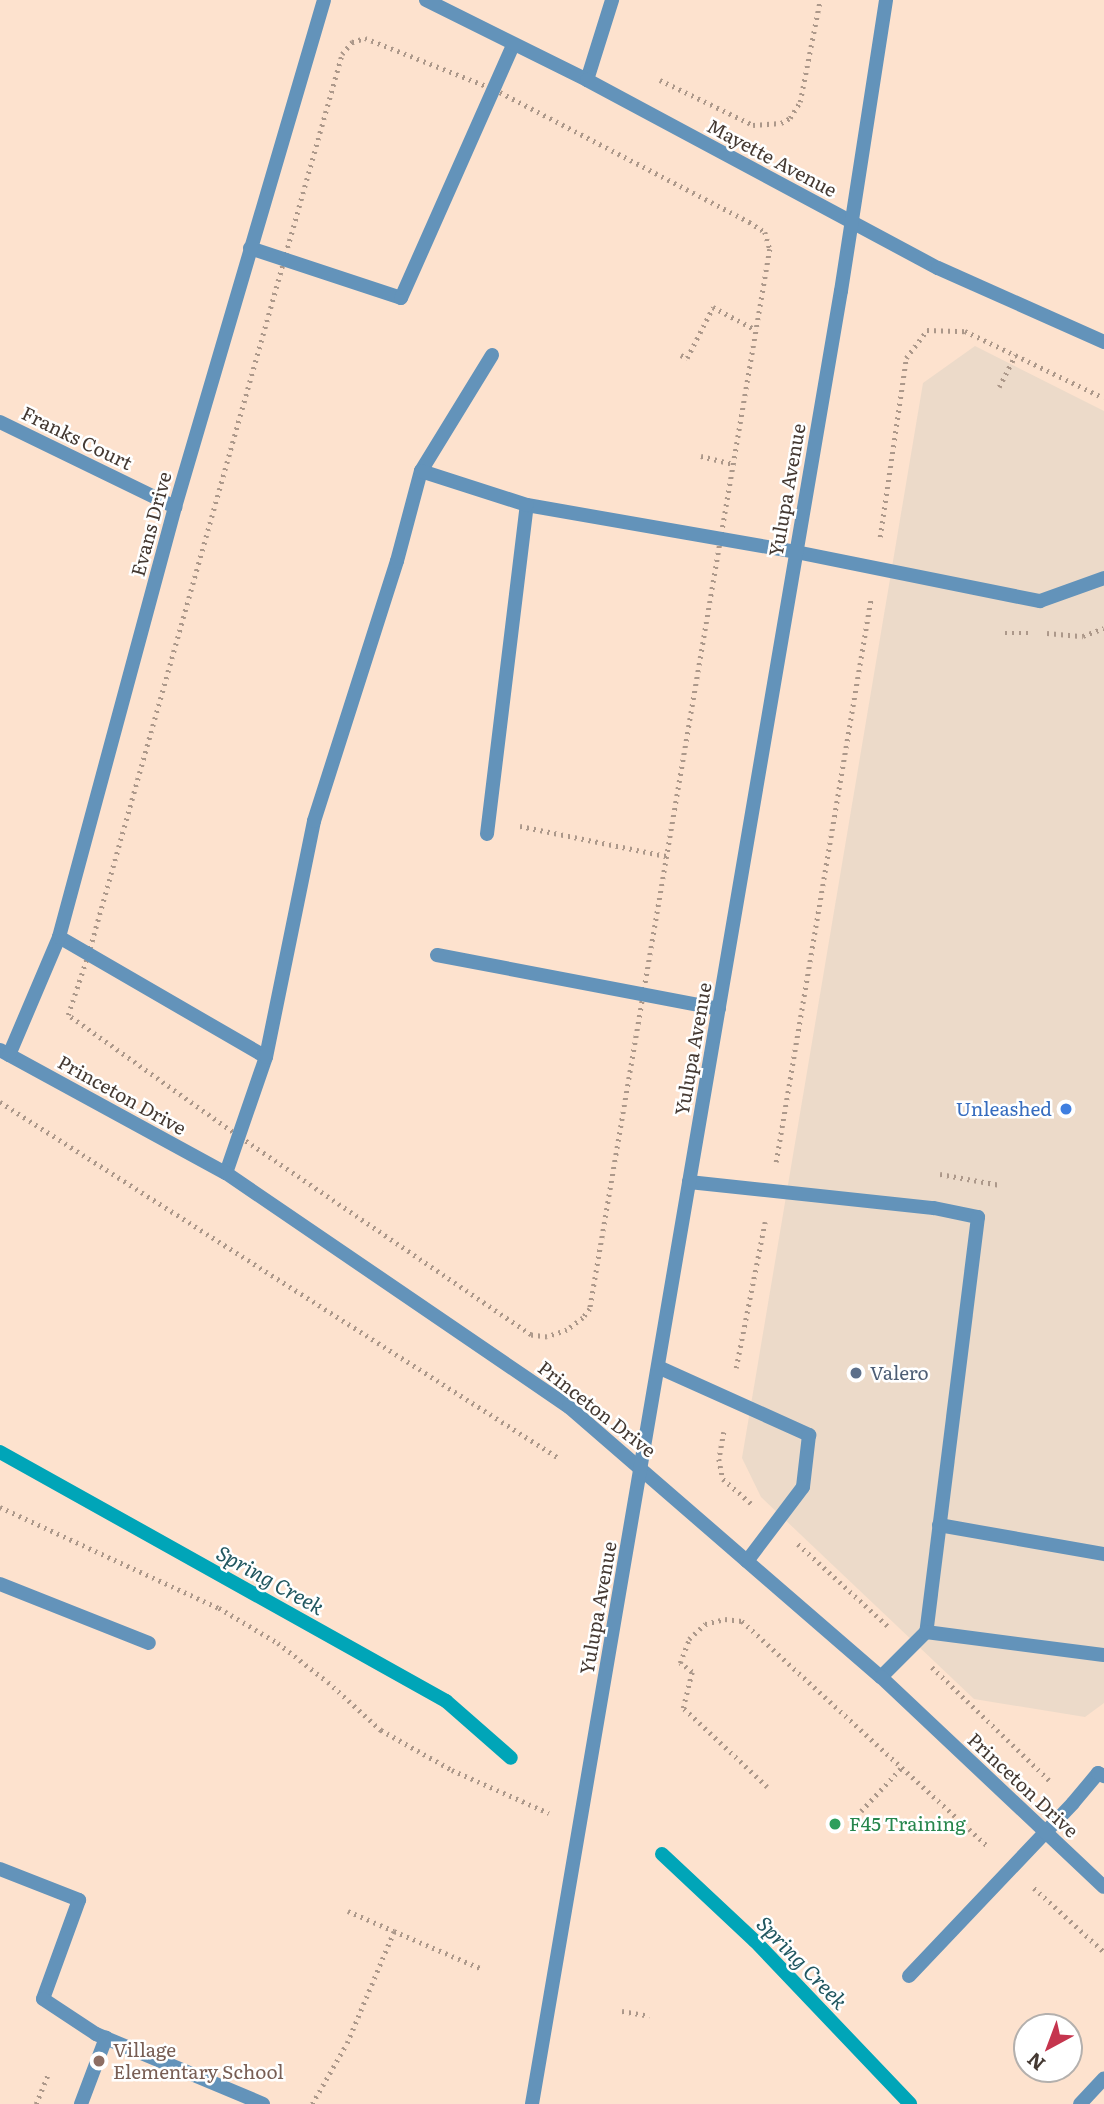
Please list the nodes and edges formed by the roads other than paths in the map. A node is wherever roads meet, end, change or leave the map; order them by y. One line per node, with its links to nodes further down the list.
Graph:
1 (324, 0): 8 (street, Evans Drive)
2 (426, 0): 5 (street, Mayette Avenue)
3 (612, 0): 6 (street)
4 (886, 0): 7 (street, Yulupa Avenue)
5 (513, 45): 6 (street, Mayette Avenue); 8 (street)
6 (587, 80): 7 (street, Mayette Avenue)
7 (852, 223): 9 (street, Mayette Avenue); 15 (street, Yulupa Avenue)
8 (250, 248): 14 (street, Evans Drive)
9 (1104, 342)
10 (492, 355): 12 (street)
11 (0, 422): 14 (street, Franks Court)
12 (421, 471): 13 (street); 22 (street)
13 (527, 505): 15 (street); 17 (street)
14 (175, 506): 18 (street, Evans Drive)
15 (796, 552): 16 (street); 20 (street, Yulupa Avenue)
16 (1104, 578)
17 (488, 827)
18 (59, 937): 21 (street, Evans Drive); 22 (street)
19 (437, 956): 20 (street)
20 (719, 1009): 24 (street, Yulupa Avenue)
21 (5, 1053): 23 (street, Princeton Drive)
22 (266, 1057): 23 (street)
23 (226, 1173): 26 (street, Princeton Drive)
24 (689, 1182): 25 (street, Yulupa Avenue); 27 (street)
25 (658, 1367): 26 (street, Yulupa Avenue); 29 (street)
26 (642, 1467): 29 (street, Princeton Drive); 44 (street, Yulupa Avenue)
27 (940, 1525): 28 (street); 31 (street)
28 (1104, 1554)
29 (747, 1560): 34 (street, Princeton Drive)
30 (0, 1584): 32 (street)
31 (926, 1632): 33 (street); 34 (street)
32 (149, 1643)
33 (1104, 1655)
34 (881, 1677): 36 (street, Princeton Drive)
35 (1102, 1771): 36 (street)
36 (1045, 1832): 38 (street, Princeton Drive); 39 (street)
37 (0, 1869): 40 (street)
38 (1104, 1887)
39 (909, 1976)
40 (106, 2038): 42 (street); 43 (street)
41 (1104, 2078): 45 (street)
42 (81, 2104)
43 (263, 2104)
44 (533, 2104)
45 (1080, 2104)

